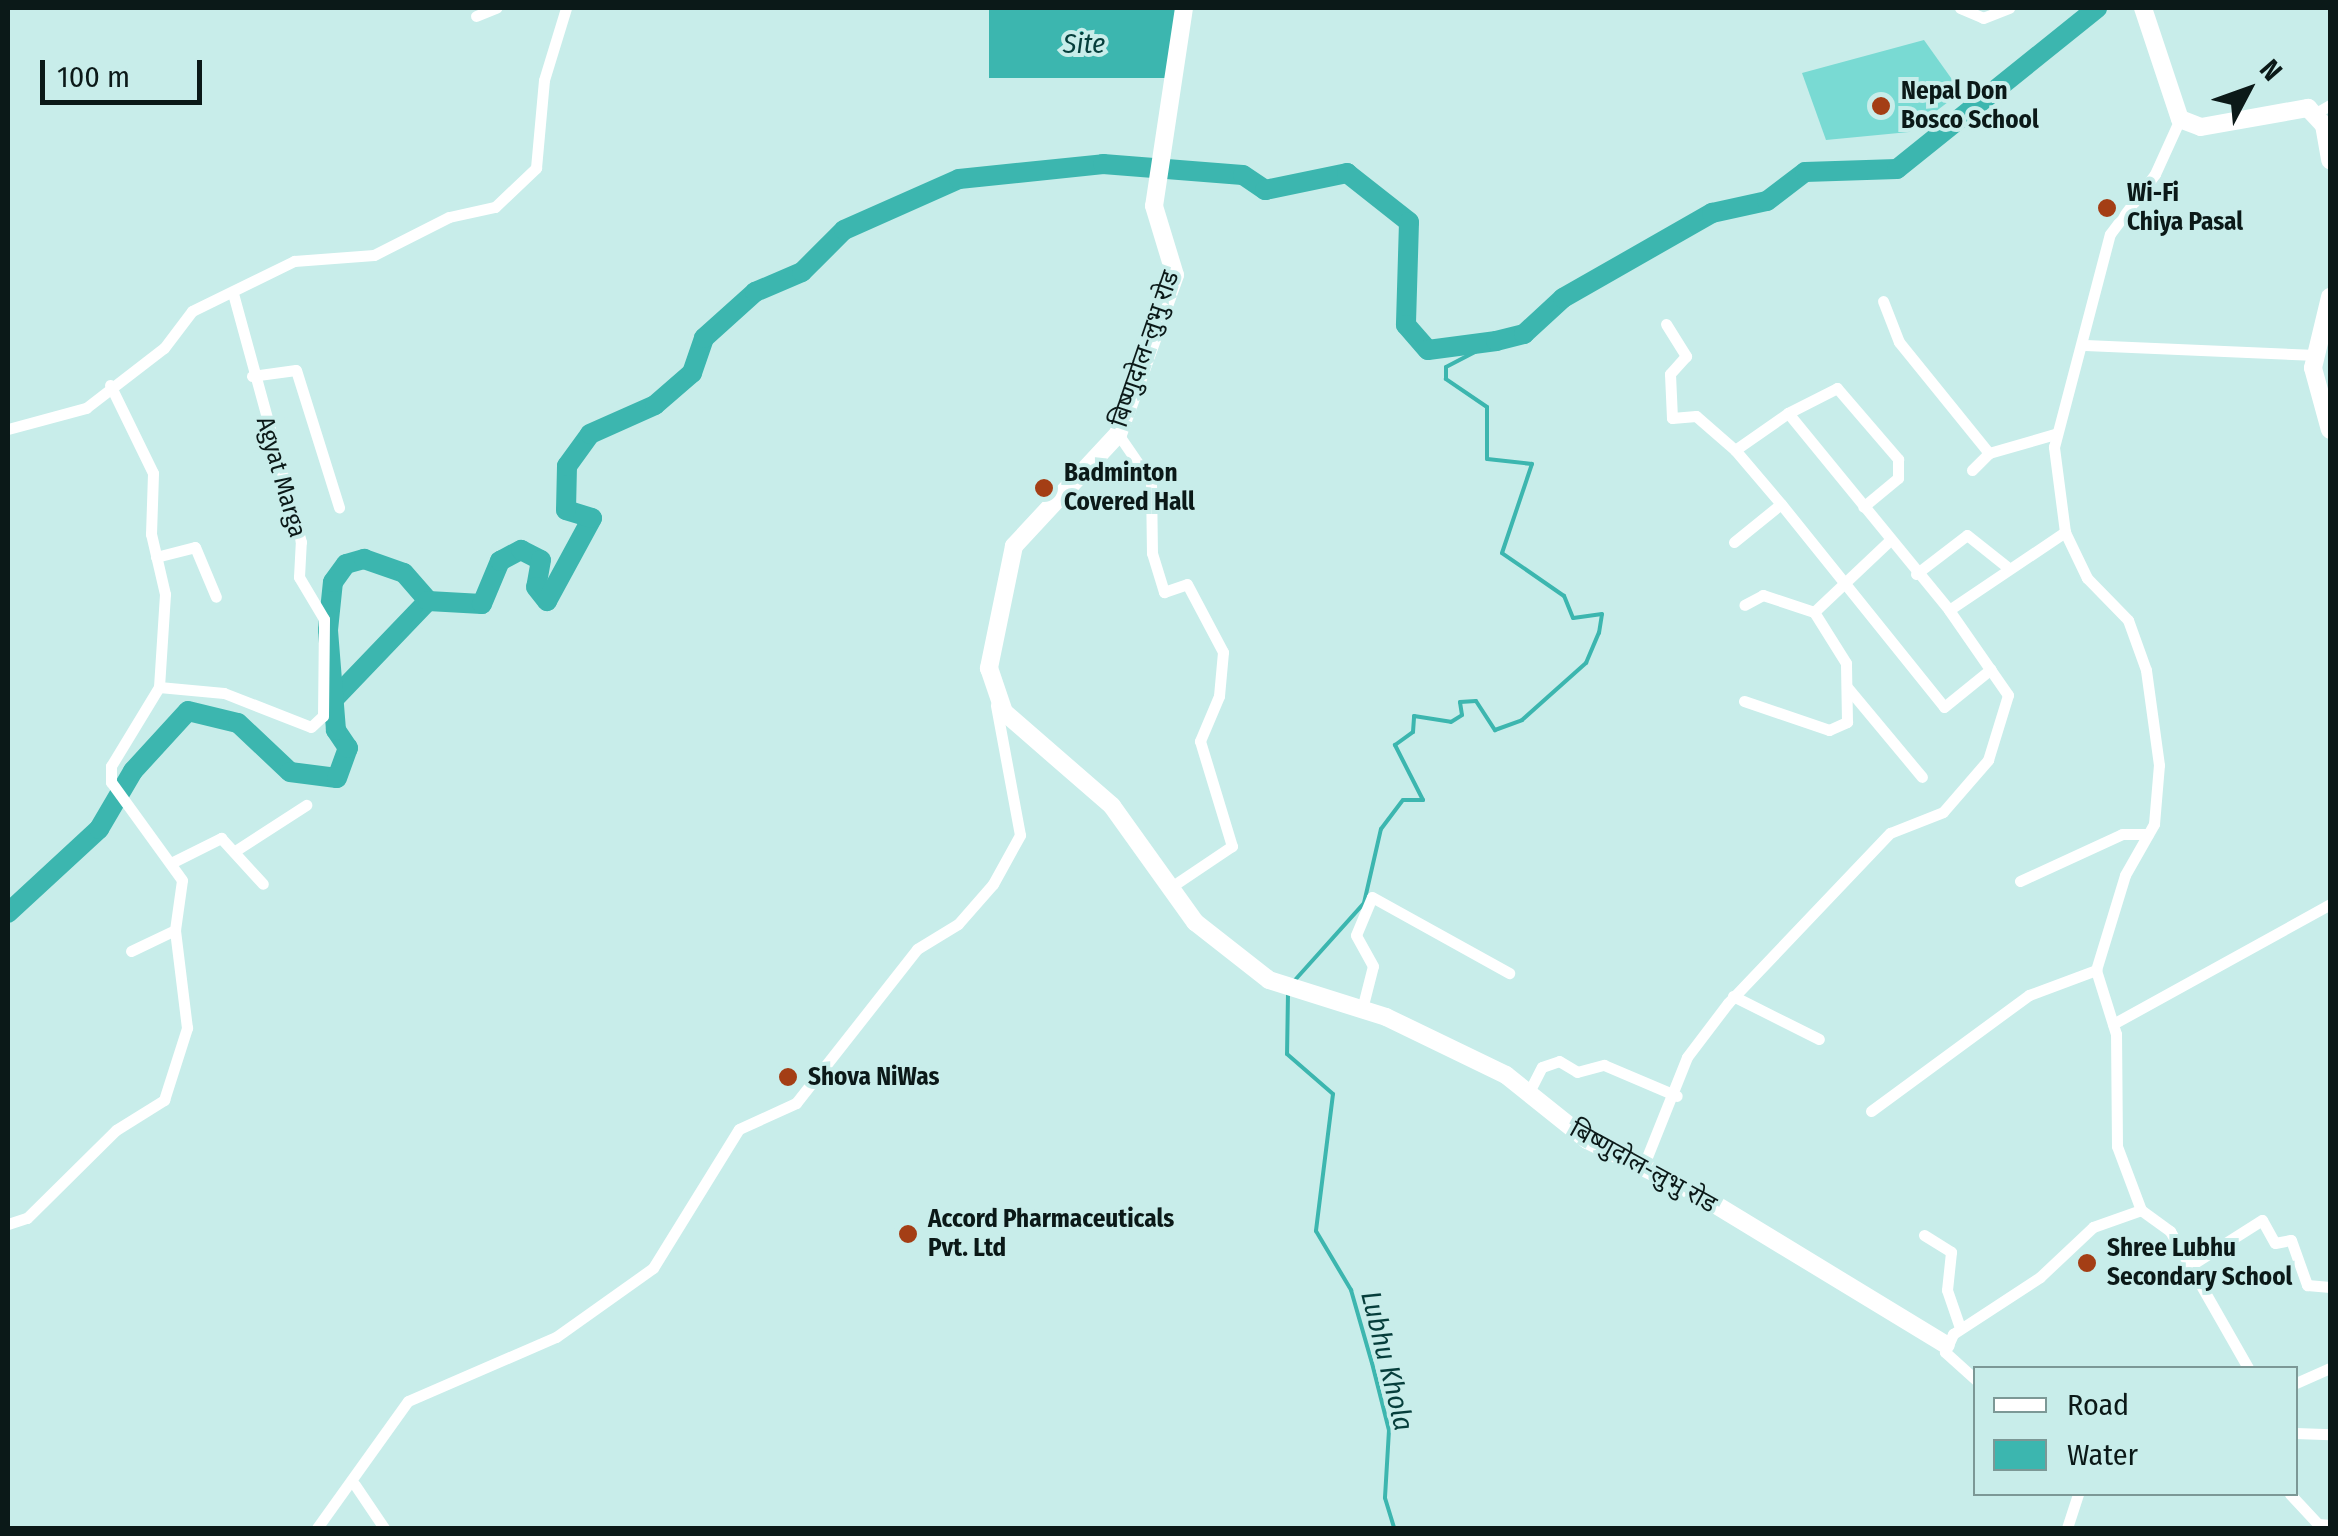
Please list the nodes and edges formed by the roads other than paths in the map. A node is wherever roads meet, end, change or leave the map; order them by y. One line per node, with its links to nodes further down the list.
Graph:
1 (496, 8): 7 (street)
2 (566, 8): 11 (street)
3 (1184, 8): 23 (street, बिष्णुदोल-लुभु रोड)
4 (1960, 8): 5 (street)
5 (2009, 8)
6 (2143, 8): 9 (street)
7 (476, 16)
8 (2323, 108): 9 (street); 10 (street)
9 (2180, 119): 15 (street)
10 (2330, 160)
11 (233, 293): 17 (street, Agyat Marga); 18 (street)
12 (2330, 297): 16 (street)
13 (1882, 302): 26 (street)
14 (1666, 324): 25 (street)
15 (2086, 345): 16 (street); 24 (street)
16 (2316, 355): 19 (street)
17 (252, 376): 29 (street); 43 (street, Agyat Marga)
18 (110, 385): 21 (street); 34 (street)
19 (2326, 407): 22 (street)
20 (1788, 413): 25 (street); 30 (street); 30 (street)
21 (8, 430)
22 (2330, 430)
23 (1118, 434): 45 (street, बिष्णुदोल-लुभु रोड); 54 (street)
24 (2055, 434): 26 (street); 31 (street)
25 (1735, 450): 28 (street)
26 (1989, 453): 27 (street)
27 (1972, 470)
28 (1781, 504): 33 (street); 37 (street)
29 (338, 507)
30 (1863, 507): 32 (street)
31 (2065, 532): 35 (street); 49 (street)
32 (1889, 541): 36 (street); 37 (street)
33 (1734, 542)
34 (156, 557): 38 (street); 43 (street)
35 (2006, 566): 36 (street); 40 (street)
36 (1916, 574): 40 (street)
37 (1844, 584): 41 (street); 42 (street)
38 (216, 597)
39 (1744, 605): 41 (street)
40 (1949, 610): 42 (street)
41 (1814, 612): 44 (street)
42 (1991, 669): 60 (street)
43 (159, 687): 51 (street)
44 (1847, 687): 46 (street); 47 (street)
45 (995, 696): 54 (street, बिष्णुदोल-लुभु रोड); 81 (street)
46 (1744, 701)
47 (1922, 777)
48 (306, 805): 50 (street)
49 (2148, 834): 52 (street); 58 (street)
50 (235, 851): 51 (street); 53 (street)
51 (173, 862): 56 (street)
52 (2020, 881)
53 (262, 884)
54 (1171, 886): 61 (street, बिष्णुदोल-लुभु रोड)
55 (2330, 904): 62 (street)
56 (174, 930): 57 (street); 69 (street)
57 (131, 951)
58 (2096, 970): 62 (street); 66 (street)
59 (1509, 972): 61 (street)
60 (1734, 996): 63 (street); 65 (street)
61 (1362, 1009): 64 (street, बिष्णुदोल-लुभु रोड)
62 (2112, 1024): 68 (street)
63 (1819, 1039)
64 (1528, 1094): 65 (street); 67 (street, बिष्णुदोल-लुभु रोड)
65 (1677, 1096): 67 (street)
66 (1871, 1112)
67 (1643, 1167): 74 (street, बिष्णुदोल-लुभु रोड)
68 (2140, 1210): 71 (street); 73 (street)
69 (8, 1224)
70 (1924, 1235): 73 (street)
71 (2191, 1264): 72 (street); 75 (street)
72 (2330, 1287)
73 (1960, 1327): 74 (street)
74 (1946, 1345): 77 (street)
75 (2247, 1366)
76 (2330, 1368): 78 (street)
77 (1973, 1378)
78 (2298, 1382)
79 (2298, 1433): 80 (street)
80 (2330, 1434)
81 (355, 1485): 85 (street); 86 (street)
82 (2077, 1496): 87 (street)
83 (2292, 1496): 84 (street)
84 (2330, 1524)
85 (317, 1528)
86 (384, 1528)
87 (2067, 1528)

